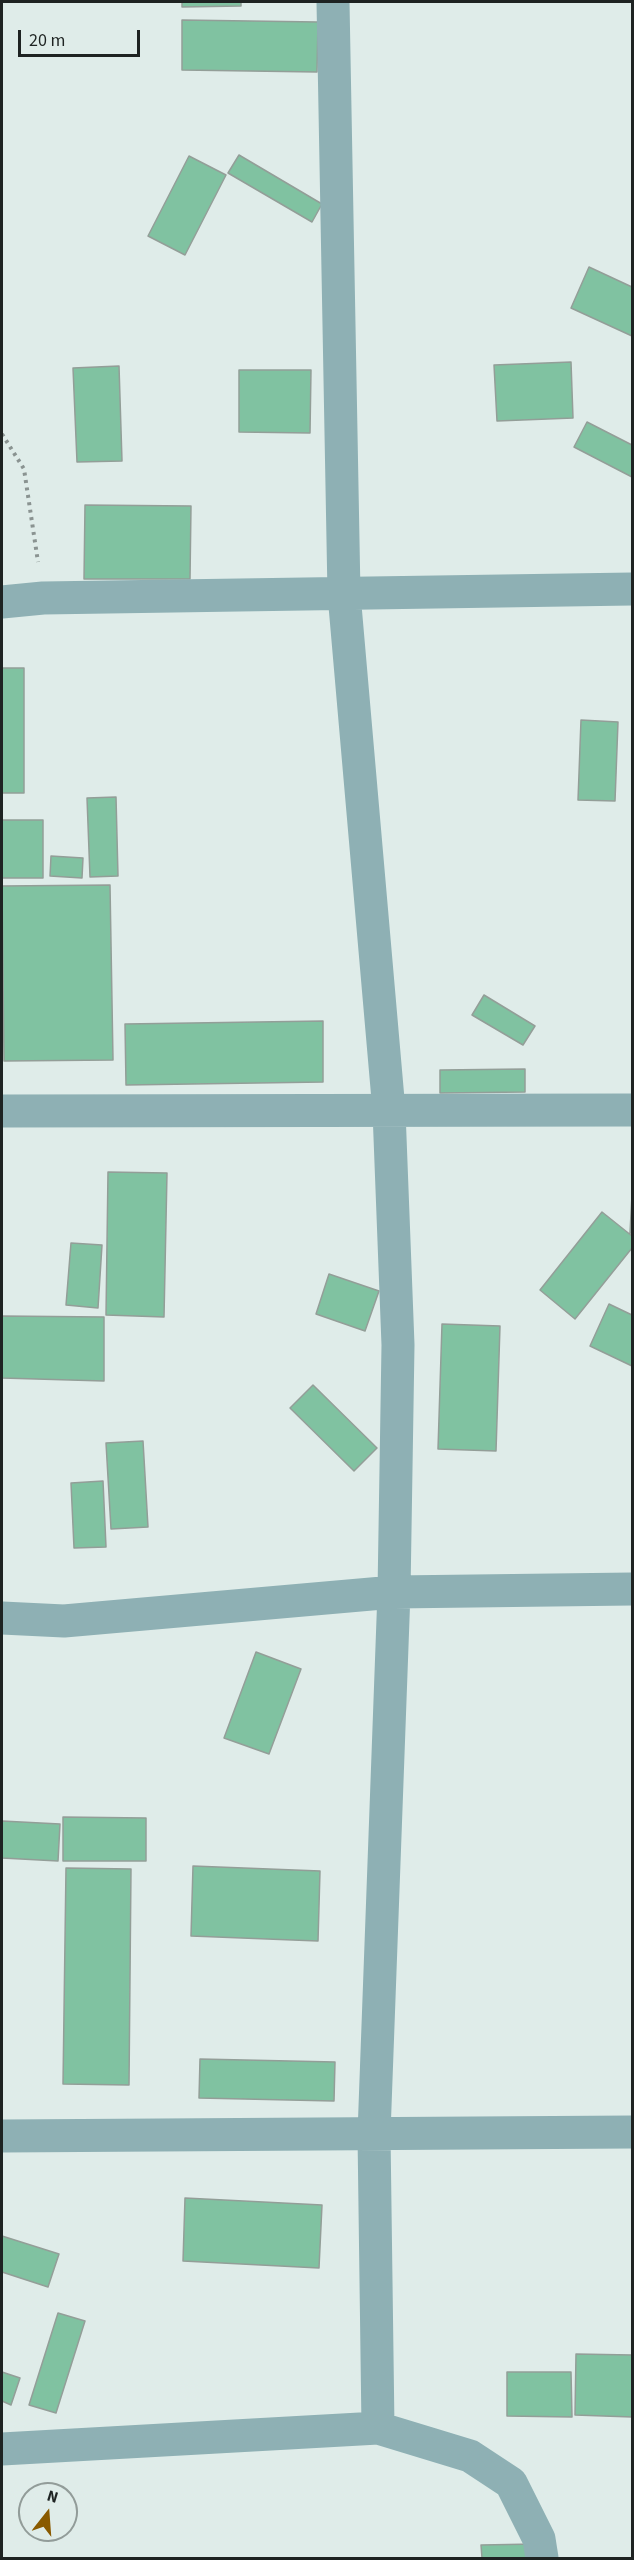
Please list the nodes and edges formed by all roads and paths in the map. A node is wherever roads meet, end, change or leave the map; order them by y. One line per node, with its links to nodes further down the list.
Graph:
1 (333, 2): 4 (street)
2 (2, 434): 5 (path)
3 (633, 589): 4 (street)
4 (344, 594): 5 (street); 9 (street)
5 (43, 598): 6 (street)
6 (2, 602)
7 (633, 1110): 9 (street)
8 (2, 1111): 9 (street)
9 (389, 1111): 11 (street)
10 (633, 1589): 11 (street)
11 (394, 1592): 12 (street); 14 (street)
12 (2, 1618)
13 (633, 2132): 14 (street)
14 (374, 2134): 15 (street); 16 (street)
15 (2, 2136)
16 (378, 2428): 17 (street); 18 (street)
17 (2, 2449)
18 (543, 2559)

